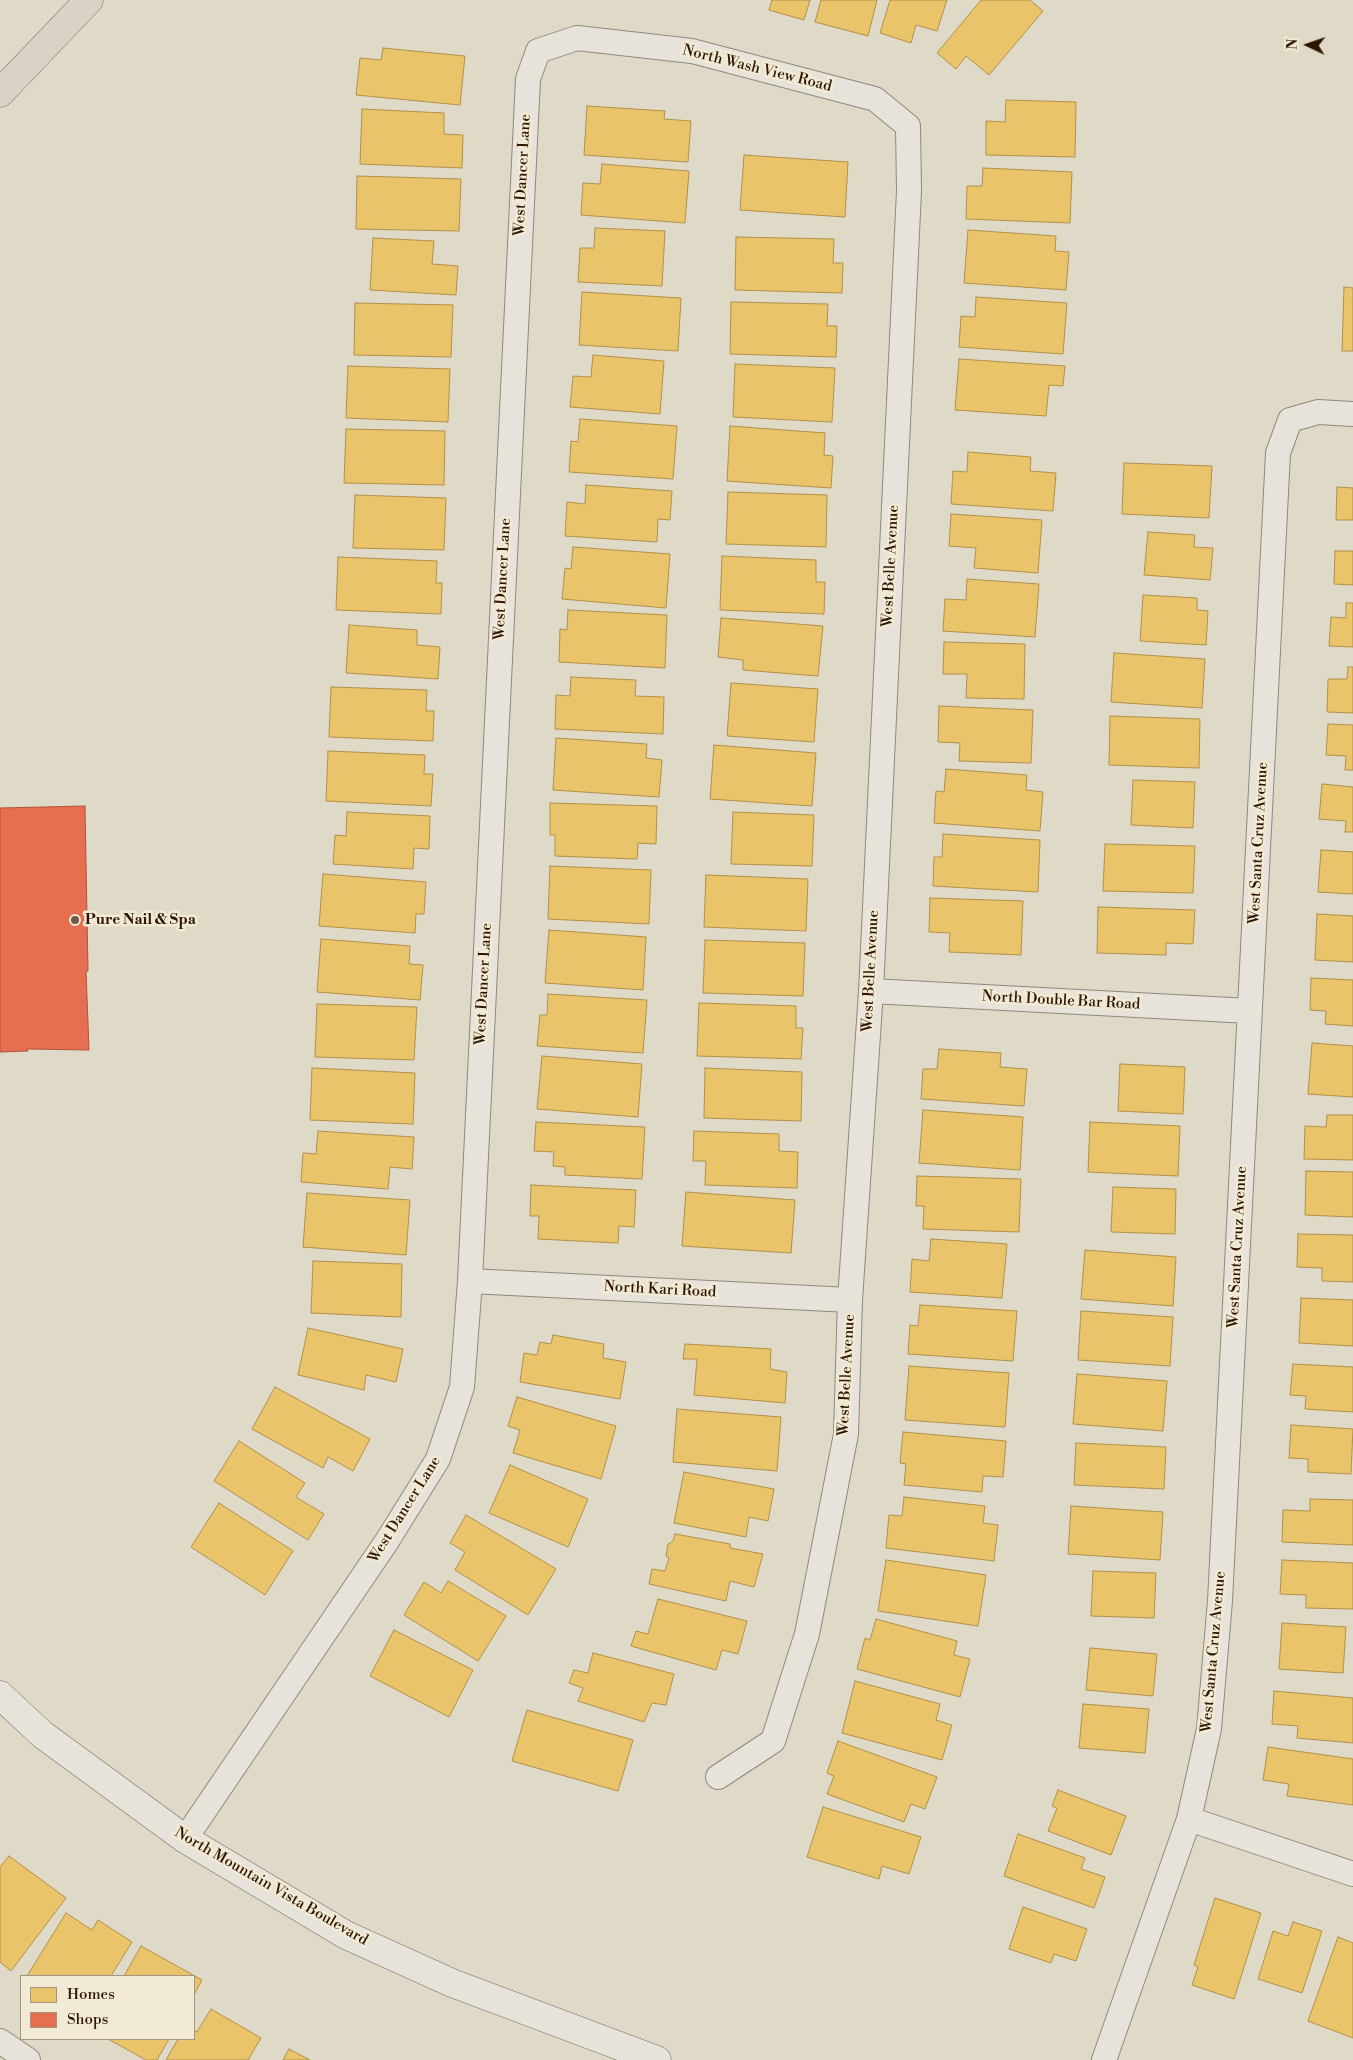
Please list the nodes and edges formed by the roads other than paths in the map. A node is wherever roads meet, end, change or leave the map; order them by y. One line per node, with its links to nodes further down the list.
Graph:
1 (89, 0): 3 (main road)
2 (538, 51): 4 (street, North Wash View Road); 8 (street, West Dancer Lane)
3 (0, 93)
4 (908, 126): 6 (street, West Belle Avenue)
5 (1353, 414): 7 (street, West Santa Cruz Avenue)
6 (871, 991): 7 (street, North Double Bar Road); 9 (street, West Belle Avenue)
7 (1250, 1011): 12 (street, West Santa Cruz Avenue)
8 (470, 1280): 9 (street, North Kari Road); 13 (street, West Dancer Lane)
9 (850, 1300): 11 (street, West Belle Avenue)
10 (0, 1695): 13 (street, North Mountain Vista Boulevard)
11 (718, 1777)
12 (1189, 1819): 14 (street); 16 (street, West Santa Cruz Avenue)
13 (185, 1839): 18 (street, North Mountain Vista Boulevard)
14 (1353, 1874)
15 (0, 2041): 17 (street)
16 (1106, 2052)
17 (28, 2060)
18 (657, 2060)

